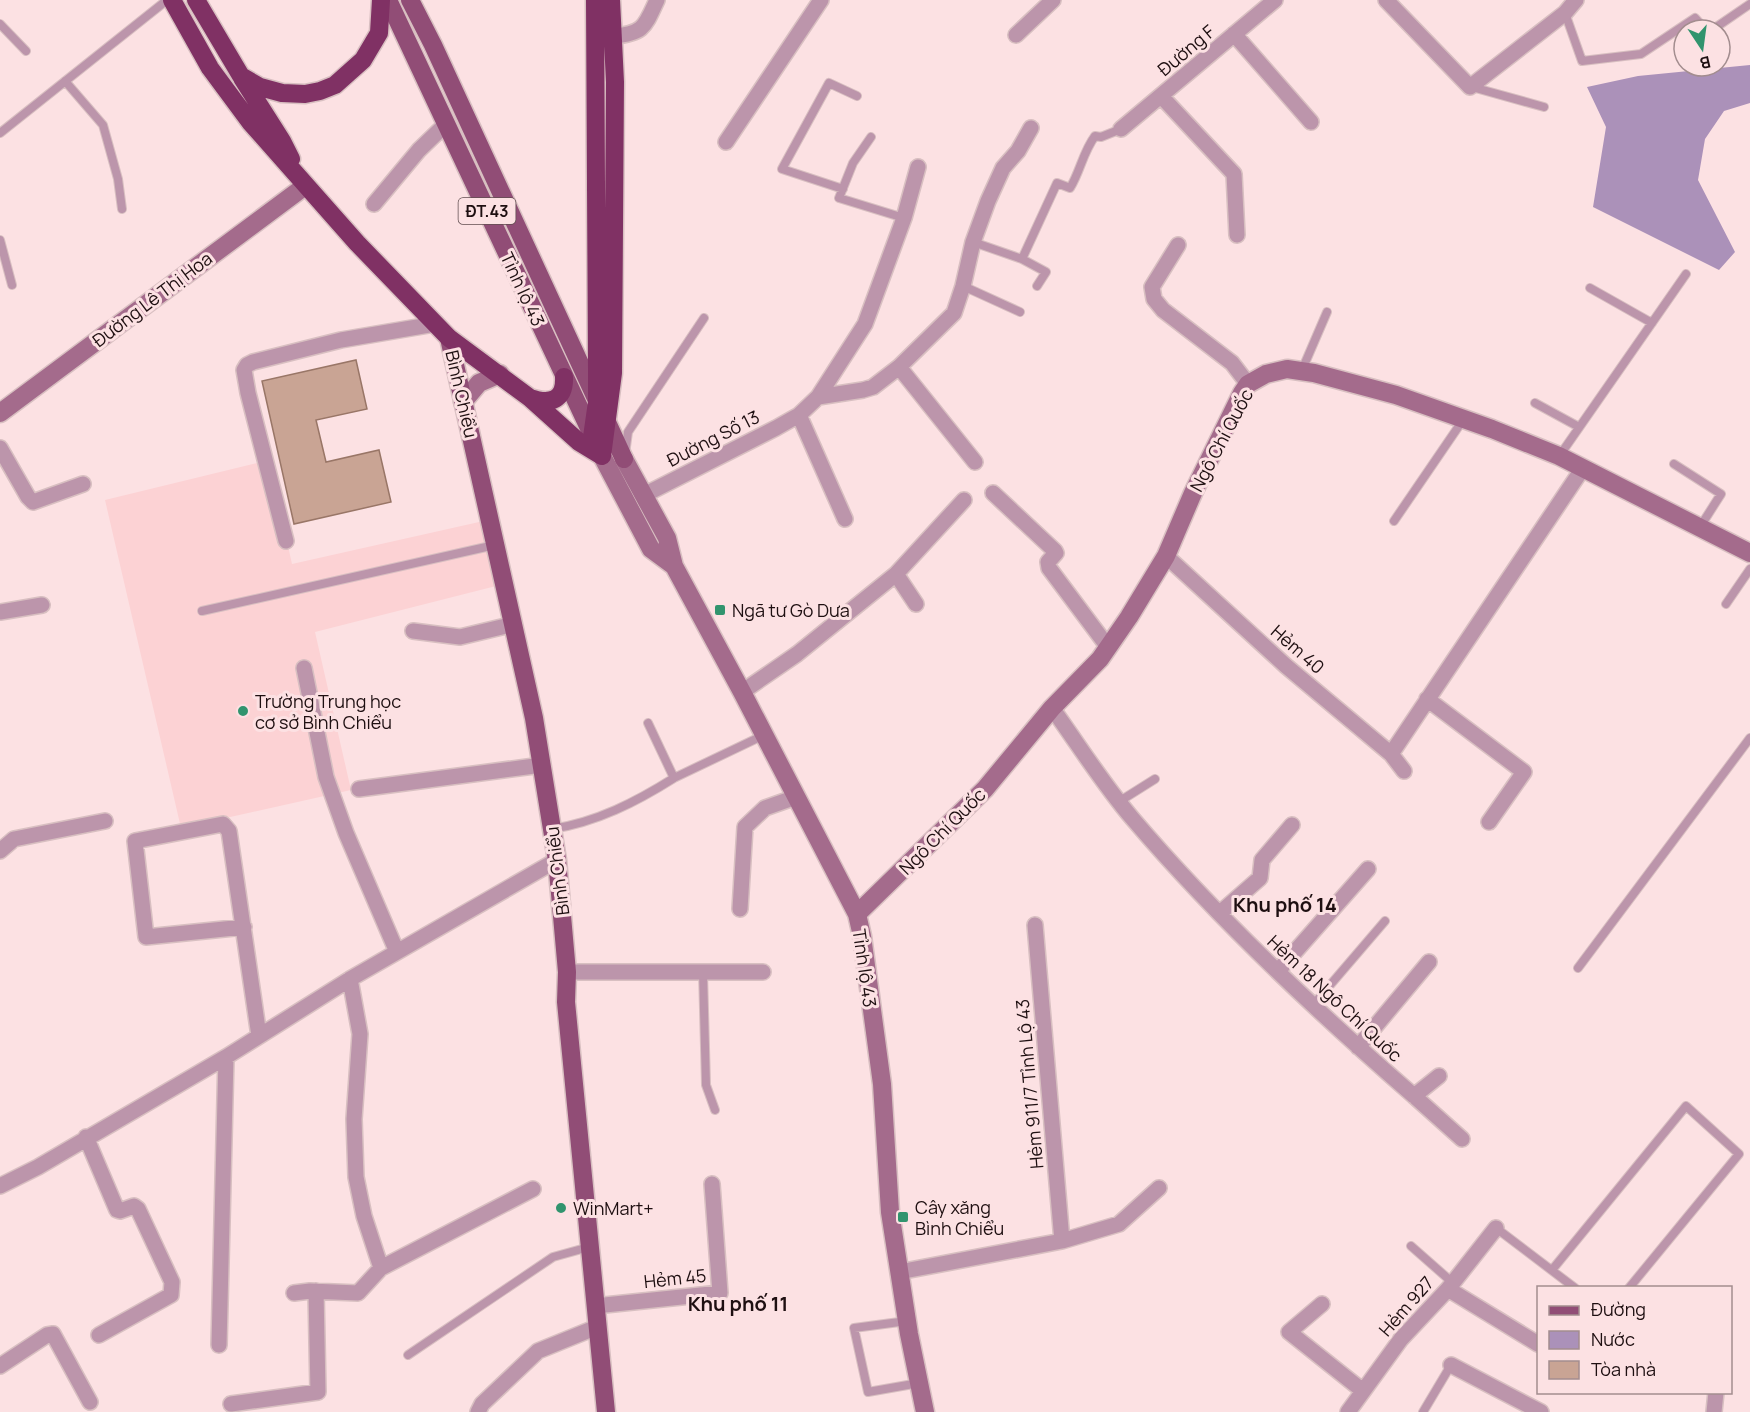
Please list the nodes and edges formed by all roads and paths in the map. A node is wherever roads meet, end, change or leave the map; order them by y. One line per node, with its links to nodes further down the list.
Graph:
1 (170, 0): 23 (lane); 36 (highway)
2 (196, 0): 22 (highway)
3 (381, 0): 22 (highway)
4 (388, 0): 29 (main road, Tỉnh lộ 43 / ĐT.43)
5 (410, 0): 65 (main road, Tỉnh lộ 43 / ĐT.43)
6 (595, 0): 65 (highway)
7 (611, 0): 20 (highway)
8 (657, 0): 20 (street)
9 (821, 0): 34 (street)
10 (1053, 0): 19 (street)
11 (1275, 0): 18 (street, Đường F)
12 (1386, 0): 24 (street)
13 (1570, 4): 17 (lane); 24 (street)
14 (1750, 4): 15 (lane)
15 (1730, 18)
16 (0, 24): 21 (lane)
17 (1672, 33)
18 (1234, 34): 26 (street, Đường F); 28 (street)
19 (1016, 35)
20 (613, 36): 70 (highway)
21 (26, 51)
22 (241, 76): 36 (highway)
23 (65, 81): 32 (lane); 39 (lane)
24 (1470, 87): 27 (lane)
25 (857, 96): 37 (lane)
26 (1161, 96): 31 (street, Đường F); 41 (street)
27 (1544, 107)
28 (1311, 122)
29 (446, 124): 38 (street); 60 (main road, Tỉnh lộ 43 / ĐT.43)
30 (1030, 128): 43 (street)
31 (1121, 129): 45 (lane)
32 (0, 133)
33 (871, 137): 37 (lane)
34 (726, 142)
35 (918, 167): 40 (street, Đường Số 13)
36 (303, 183): 55 (highway, ĐT.43); 67 (main road, Đường Lê Thị Hoa)
37 (843, 189): 40 (lane)
38 (374, 204)
39 (122, 209)
40 (904, 218): 62 (street, Đường Số 13)
41 (1237, 235)
42 (0, 240): 47 (lane)
43 (972, 242): 45 (lane); 48 (street)
44 (1178, 245): 61 (street)
45 (1022, 259): 49 (lane)
46 (1686, 274): 54 (lane)
47 (12, 285)
48 (963, 286): 51 (lane); 57 (street)
49 (1037, 286)
50 (1590, 288): 54 (lane)
51 (1020, 312)
52 (1327, 312): 58 (lane)
53 (704, 318): 76 (lane)
54 (1652, 322): 71 (lane)
55 (435, 324): 56 (highway, ĐT.43); 87 (street)
56 (449, 338): 59 (highway, ĐT.43); 64 (main road, Bình Chiểu)
57 (898, 367): 62 (street); 77 (street)
58 (1302, 371): 61 (main road, Ngô Chí Quốc); 69 (main road, Ngô Chí Quốc)
59 (500, 374): 63 (highway, ĐT.43); 64 (main road)
60 (564, 376): 63 (highway); 72 (main road, Tỉnh lộ 43 / ĐT.43)
61 (1248, 384): 90 (main road, Ngô Chí Quốc)
62 (818, 397): 68 (street, Đường Số 13)
63 (530, 398): 74 (highway, ĐT.43)
64 (463, 402): 88 (main road, Bình Chiểu)
65 (597, 402): 70 (main road, Tỉnh lộ 43 / ĐT.43); 72 (highway)
66 (1535, 403): 71 (lane)
67 (0, 413)
68 (799, 415): 82 (street, Đường Số 13); 84 (street)
69 (1464, 419): 75 (main road, Ngô Chí Quốc); 85 (lane)
70 (607, 424): 74 (highway); 76 (main road, Tỉnh lộ 43 / ĐT.43)
71 (1579, 427): 75 (lane)
72 (592, 436): 74 (main road, Tỉnh lộ 43 / ĐT.43)
73 (0, 448): 80 (street)
74 (602, 456): 91 (main road, Tỉnh lộ 43 / ĐT.43)
75 (1559, 456): 79 (main road, Ngô Chí Quốc)
76 (624, 459): 82 (main road, Tỉnh lộ 43 / ĐT.43)
77 (975, 462)
78 (1674, 464): 86 (lane)
79 (1583, 468): 86 (main road, Ngô Chí Quốc); 104 (street)
80 (83, 484)
81 (993, 494): 101 (street)
82 (644, 495): 91 (main road, Tỉnh lộ 43 / ĐT.43)
83 (964, 500): 93 (street)
84 (845, 519)
85 (1394, 521)
86 (1700, 527): 89 (main road, Ngô Chí Quốc)
87 (286, 541)
88 (496, 545): 97 (lane); 99 (main road, Bình Chiểu)
89 (1749, 549)
90 (1166, 556): 101 (main road, Ngô Chí Quốc); 109 (street, Hẻm 40)
91 (674, 566): 103 (main road, Tỉnh lộ 43 / ĐT.43)
92 (1750, 569): 95 (lane)
93 (896, 574): 94 (street); 103 (street)
94 (915, 604)
95 (1726, 604)
96 (42, 605): 98 (street)
97 (202, 611)
98 (0, 612)
99 (514, 624): 100 (street); 110 (main road, Bình Chiểu)
100 (413, 631)
101 (1108, 646): 105 (main road, Ngô Chí Quốc)
102 (304, 668): 130 (street)
103 (742, 692): 107 (main road, Tỉnh lộ 43 / ĐT.43)
104 (1428, 699): 109 (street); 118 (street)
105 (1052, 708): 116 (street, Hẻm 18 Ngô Chí Quốc); 126 (main road, Ngô Chí Quốc)
106 (648, 723): 112 (lane)
107 (764, 735): 112 (lane); 115 (main road, Tỉnh lộ 43 / ĐT.43)
108 (1750, 738): 132 (lane)
109 (1391, 754): 111 (street, Hẻm 40)
110 (542, 765): 114 (street); 120 (main road, Bình Chiểu)
111 (1404, 771)
112 (674, 778): 120 (lane)
113 (1155, 779): 116 (lane)
114 (359, 789)
115 (796, 797): 124 (street); 126 (main road, Tỉnh lộ 43 / ĐT.43)
116 (1120, 801): 125 (street, Hẻm 18 Ngô Chí Quốc)
117 (105, 821): 121 (street)
118 (1489, 822)
119 (1292, 825): 125 (street)
120 (552, 829): 122 (main road, Bình Chiểu)
121 (0, 851)
122 (557, 860): 130 (street); 134 (main road, Bình Chiểu)
123 (1368, 869): 133 (street)
124 (740, 909)
125 (1220, 913): 133 (street, Hẻm 18 Ngô Chí Quốc)
126 (857, 914): 157 (main road, Tỉnh lộ 43 / ĐT.43)
127 (1385, 921): 138 (lane)
128 (1035, 925): 152 (street, Hẻm 911/7 Tỉnh Lộ 43)
129 (244, 927): 129 (street); 139 (street)
130 (397, 952): 137 (street)
131 (1429, 962): 140 (street)
132 (1578, 968)
133 (1278, 971): 138 (street, Hẻm 18 Ngô Chí Quốc)
134 (567, 972): 135 (street); 153 (main road, Bình Chiểu)
135 (703, 972): 136 (street); 144 (lane)
136 (763, 972)
137 (350, 979): 139 (street); 155 (street)
138 (1313, 1005): 140 (street, Hẻm 18 Ngô Chí Quốc)
139 (259, 1036): 141 (street)
140 (1358, 1047): 143 (street, Hẻm 18 Ngô Chí Quốc)
141 (226, 1057): 145 (street); 169 (street)
142 (1439, 1076): 143 (street)
143 (1414, 1096): 146 (street, Hẻm 18 Ngô Chí Quốc)
144 (715, 1110)
145 (86, 1137): 148 (street); 167 (street)
146 (1462, 1139)
147 (712, 1184): 164 (street, Hẻm 45)
148 (0, 1186)
149 (1160, 1188): 152 (street)
150 (533, 1189): 155 (street)
151 (1496, 1228): 156 (lane); 158 (street, Hẻm 927)
152 (1062, 1241): 157 (street)
153 (589, 1246): 164 (main road, Bình Chiểu); 170 (lane)
154 (1411, 1246): 158 (lane)
155 (381, 1268): 161 (street)
156 (1552, 1270): 159 (lane); 160 (lane)
157 (899, 1272): 165 (main road, Tỉnh lộ 43 / ĐT.43)
158 (1450, 1286): 168 (street); 174 (street, Hẻm 927)
159 (1574, 1286)
160 (1630, 1286)
161 (316, 1291): 162 (street); 177 (street)
162 (294, 1293)
163 (1322, 1304): 174 (street)
164 (595, 1305): 166 (main road, Bình Chiểu)
165 (907, 1321): 173 (main road, Tỉnh lộ 43 / ĐT.43); 173 (lane)
166 (597, 1327): 178 (street); 179 (main road, Bình Chiểu)
167 (99, 1335)
168 (1537, 1343)
169 (219, 1345)
170 (408, 1356)
171 (1451, 1365): 182 (lane); 183 (street)
172 (0, 1366): 176 (street)
173 (919, 1383): 180 (main road, Tỉnh lộ 43 / ĐT.43)
174 (1363, 1391): 181 (street, Hẻm 927)
175 (1716, 1394): 184 (street)
176 (90, 1401)
177 (231, 1404)
178 (478, 1412)
179 (606, 1412)
180 (925, 1412)
181 (1348, 1412)
182 (1424, 1412)
183 (1541, 1412)
184 (1714, 1412)

